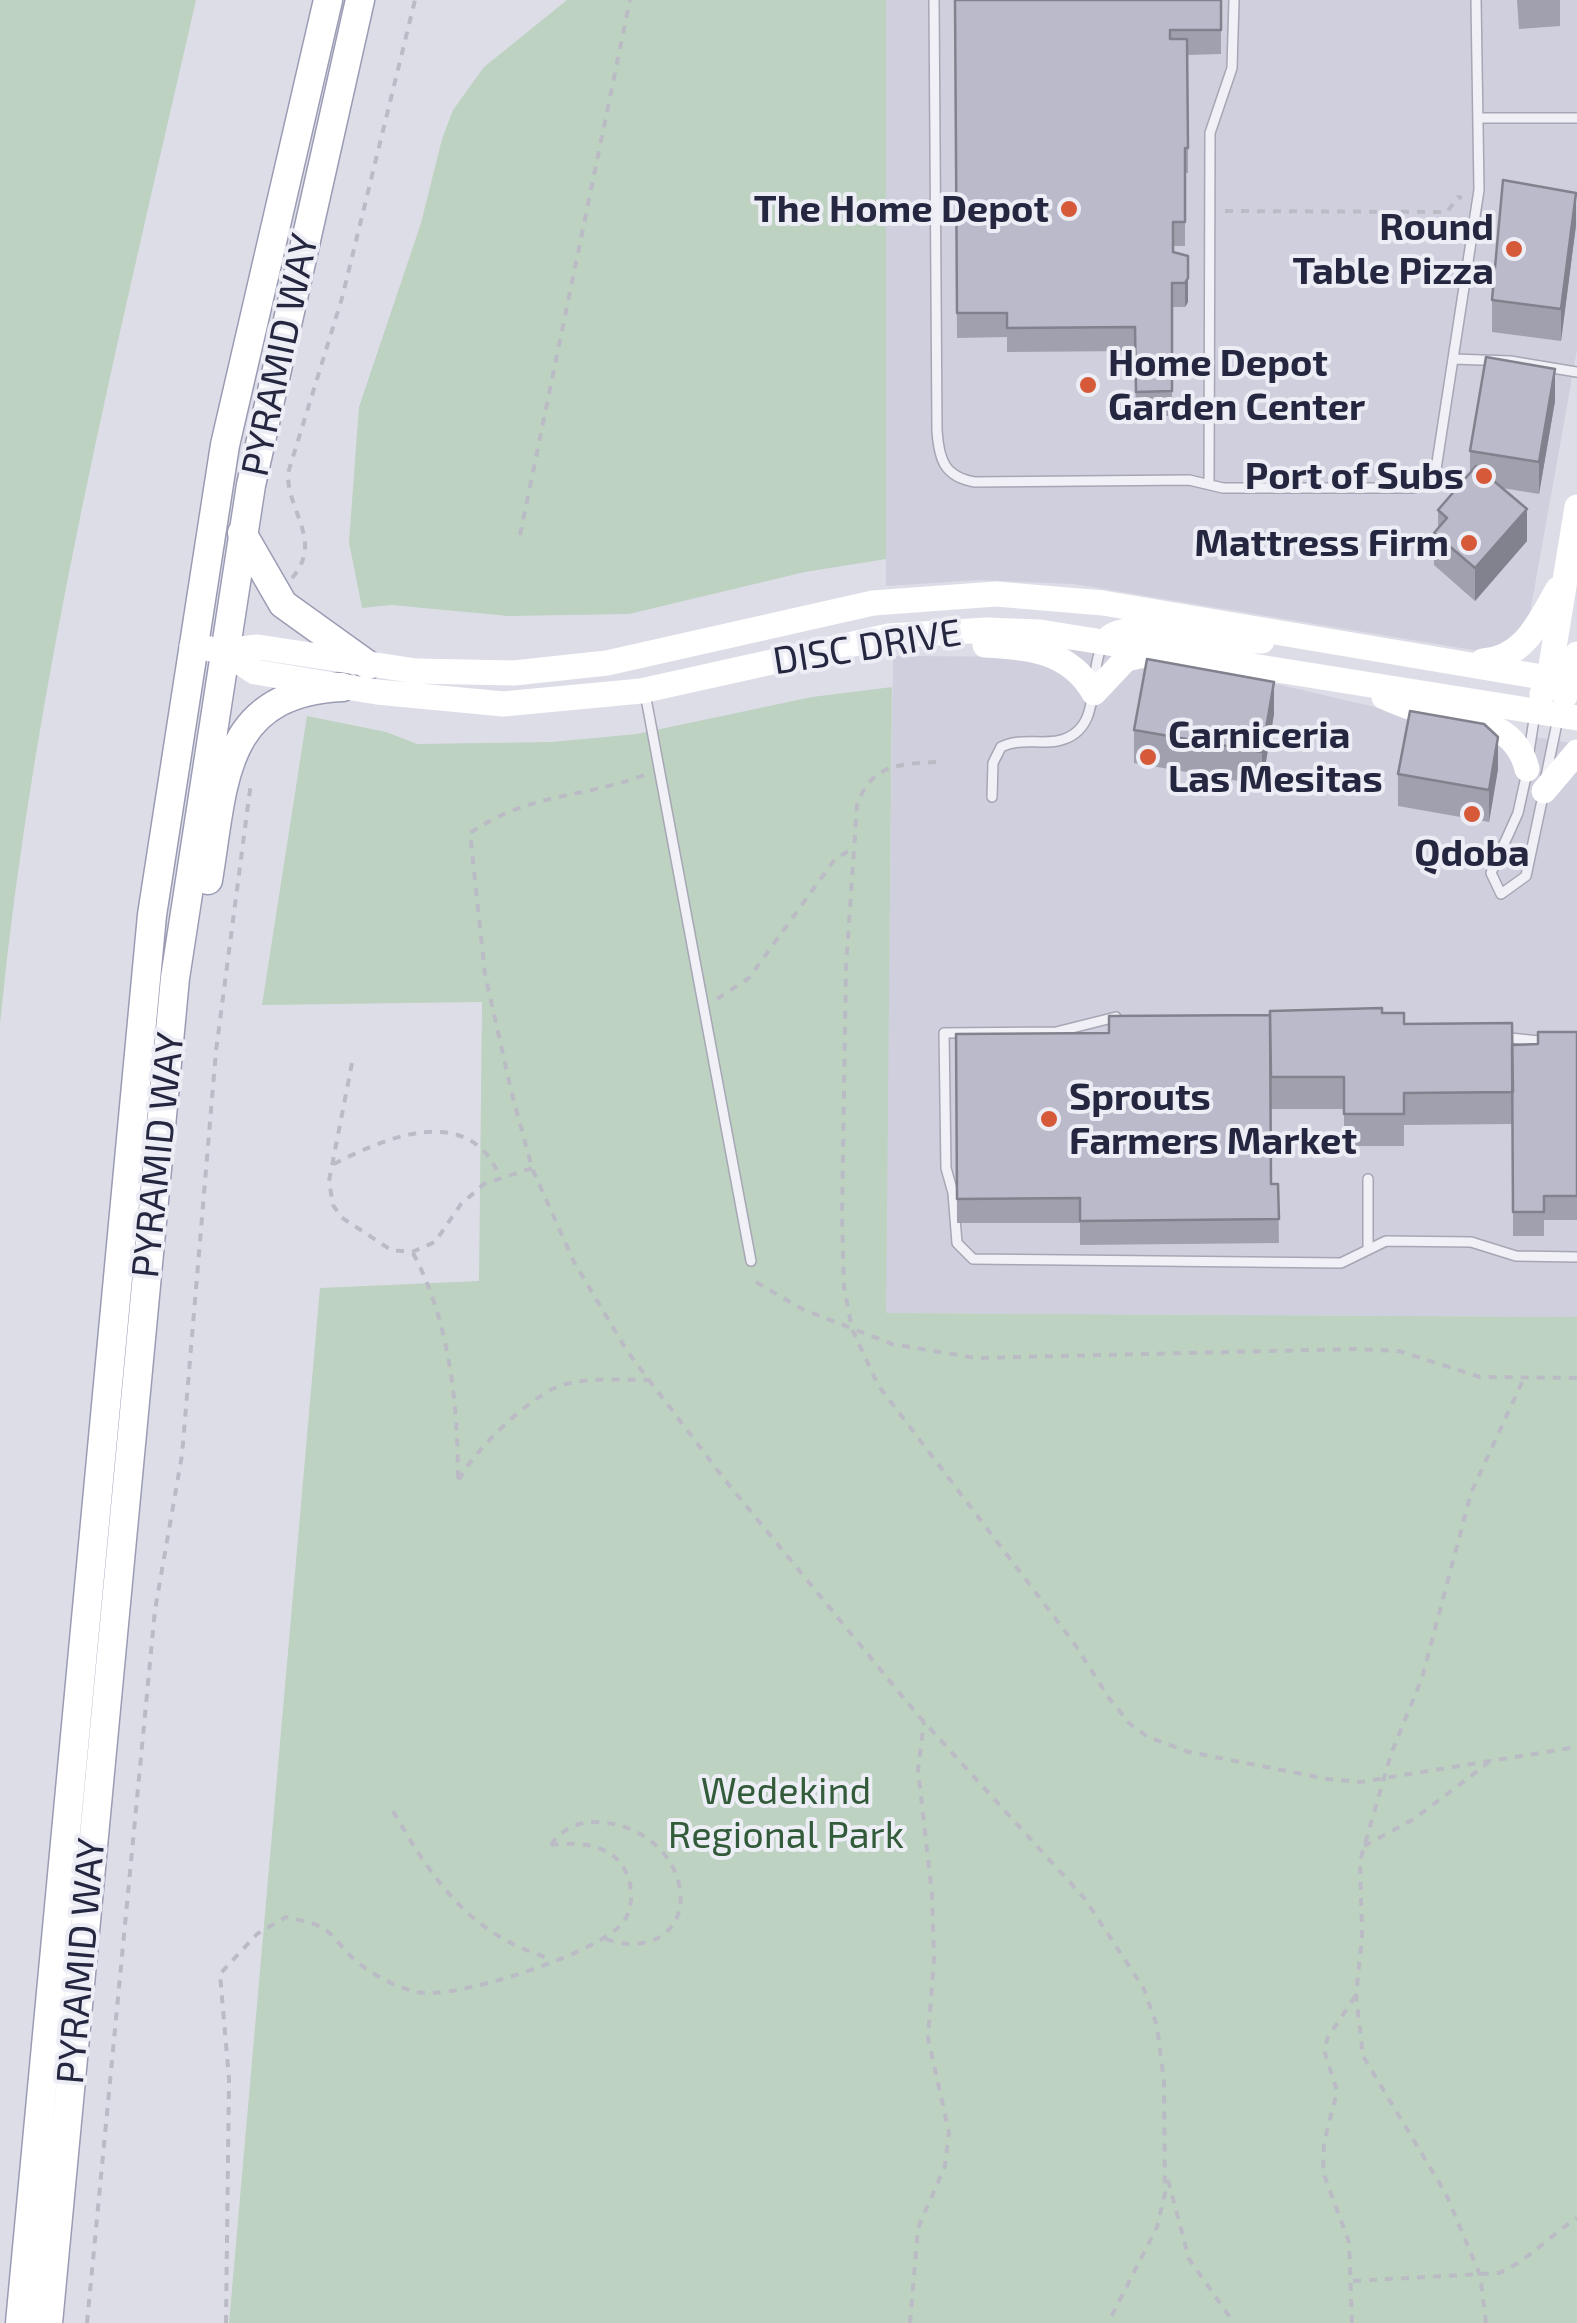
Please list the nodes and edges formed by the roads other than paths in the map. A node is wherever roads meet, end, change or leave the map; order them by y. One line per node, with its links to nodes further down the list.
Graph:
1 (328, 0): 18 (main road, PYRAMID WAY)
2 (360, 0): 12 (main road, PYRAMID WAY)
3 (934, 0): 10 (lane)
4 (1234, 0): 10 (lane)
5 (1476, 0): 6 (lane)
6 (1479, 118): 7 (lane); 8 (lane)
7 (1577, 118)
8 (1453, 359): 9 (lane); 10 (lane)
9 (1577, 372)
10 (1209, 484)
11 (1577, 507): 13 (main road)
12 (242, 533): 19 (main road, PYRAMID WAY); 23 (main road)
13 (1566, 576): 22 (main road); 25 (main road)
14 (873, 603): 15 (main road, DISC DRIVE); 23 (main road, DISC DRIVE); 27 (main road)
15 (1313, 638): 16 (main road); 22 (main road, DISC DRIVE)
16 (1106, 640): 17 (main road, DISC DRIVE); 20 (main road, DISC DRIVE); 28 (lane)
17 (842, 645): 27 (main road, DISC DRIVE); 28 (main road)
18 (192, 646): 19 (main road, DISC DRIVE); 42 (main road, PYRAMID WAY)
19 (223, 651): 23 (main road, DISC DRIVE); 26 (main road, DISC DRIVE); 34 (main road, PYRAMID WAY)
20 (1182, 653): 24 (main road, DISC DRIVE); 28 (main road)
21 (1577, 654): 25 (main road)
22 (1457, 663): 25 (main road, DISC DRIVE)
23 (368, 664)
24 (1333, 678): 29 (main road, DISC DRIVE); 31 (main road)
25 (1566, 681): 29 (main road)
26 (342, 687): 27 (main road, DISC DRIVE); 34 (main road)
27 (644, 690): 41 (lane)
28 (1094, 693): 33 (lane)
29 (1557, 715): 31 (lane); 32 (lane)
30 (1577, 752): 32 (main road)
31 (1527, 769): 32 (lane)
32 (1544, 791)
33 (992, 797)
34 (175, 978): 43 (main road, PYRAMID WAY)
35 (1120, 1016): 39 (lane)
36 (1487, 1035): 37 (lane)
37 (1567, 1044)
38 (1368, 1179): 39 (lane)
39 (1368, 1249): 40 (lane)
40 (1577, 1257)
41 (751, 1261)
42 (20, 2323)
43 (48, 2323)

